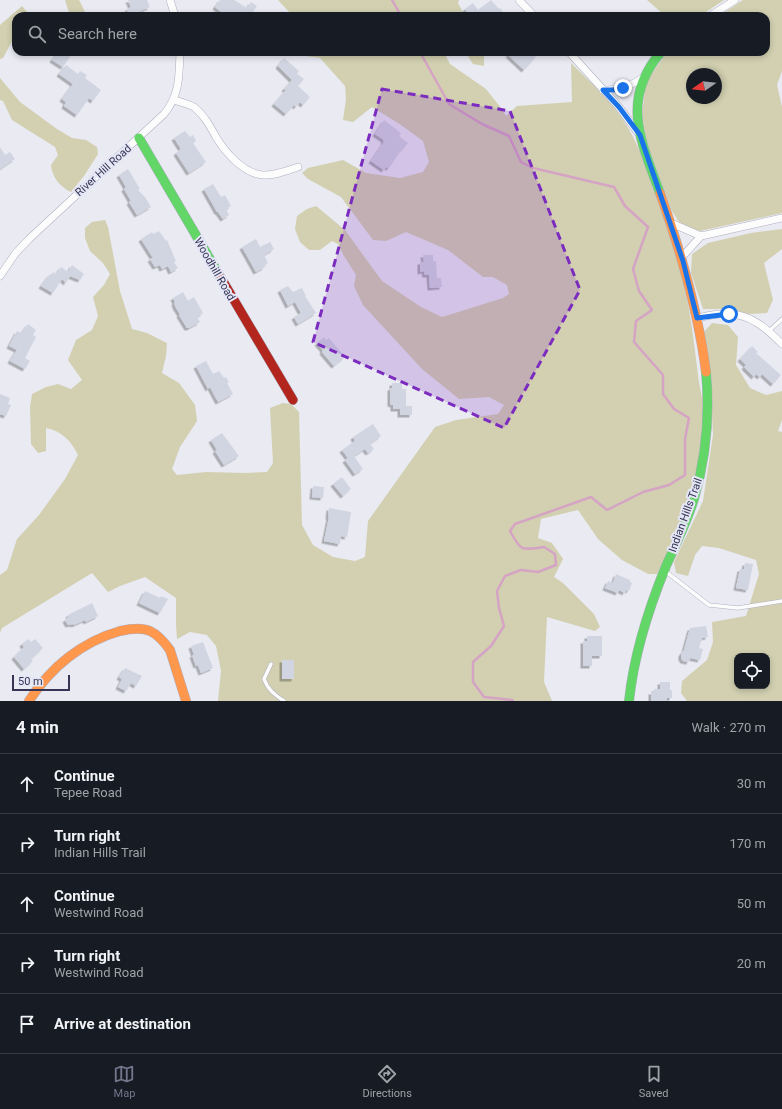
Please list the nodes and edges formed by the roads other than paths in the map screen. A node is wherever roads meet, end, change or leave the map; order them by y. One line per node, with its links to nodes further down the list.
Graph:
1 (170, 0): 4 (street)
2 (519, 0): 5 (street)
3 (735, 0): 6 (street)
4 (174, 12)
5 (530, 12)
6 (716, 12)
7 (180, 56): 12 (street, River Hill Road)
8 (573, 56): 11 (street)
9 (658, 56): 10 (street, Indian Hills Trail)
10 (644, 77): 11 (street); 13 (street, Indian Hills Trail)
11 (603, 90): 13 (street)
12 (174, 100): 14 (street, River Hill Road); 15 (street)
13 (640, 135): 17 (street, Indian Hills Trail)
14 (139, 138): 20 (street, River Hill Road); 25 (street, Woodhill Road)
15 (298, 167)
16 (782, 218): 18 (street)
17 (671, 223): 18 (street); 19 (street, Indian Hills Trail)
18 (701, 236): 19 (street)
19 (682, 257): 21 (street, Indian Hills Trail)
20 (0, 276)
21 (697, 318): 23 (street); 26 (street, Indian Hills Trail)
22 (782, 318): 23 (lane)
23 (770, 331): 24 (street)
24 (782, 342)
25 (293, 400)
26 (664, 571): 27 (lane); 32 (street, Indian Hills Trail)
27 (782, 601)
28 (271, 664): 31 (lane)
29 (29, 701): 30 (street)
30 (186, 701)
31 (284, 701)
32 (629, 701)

